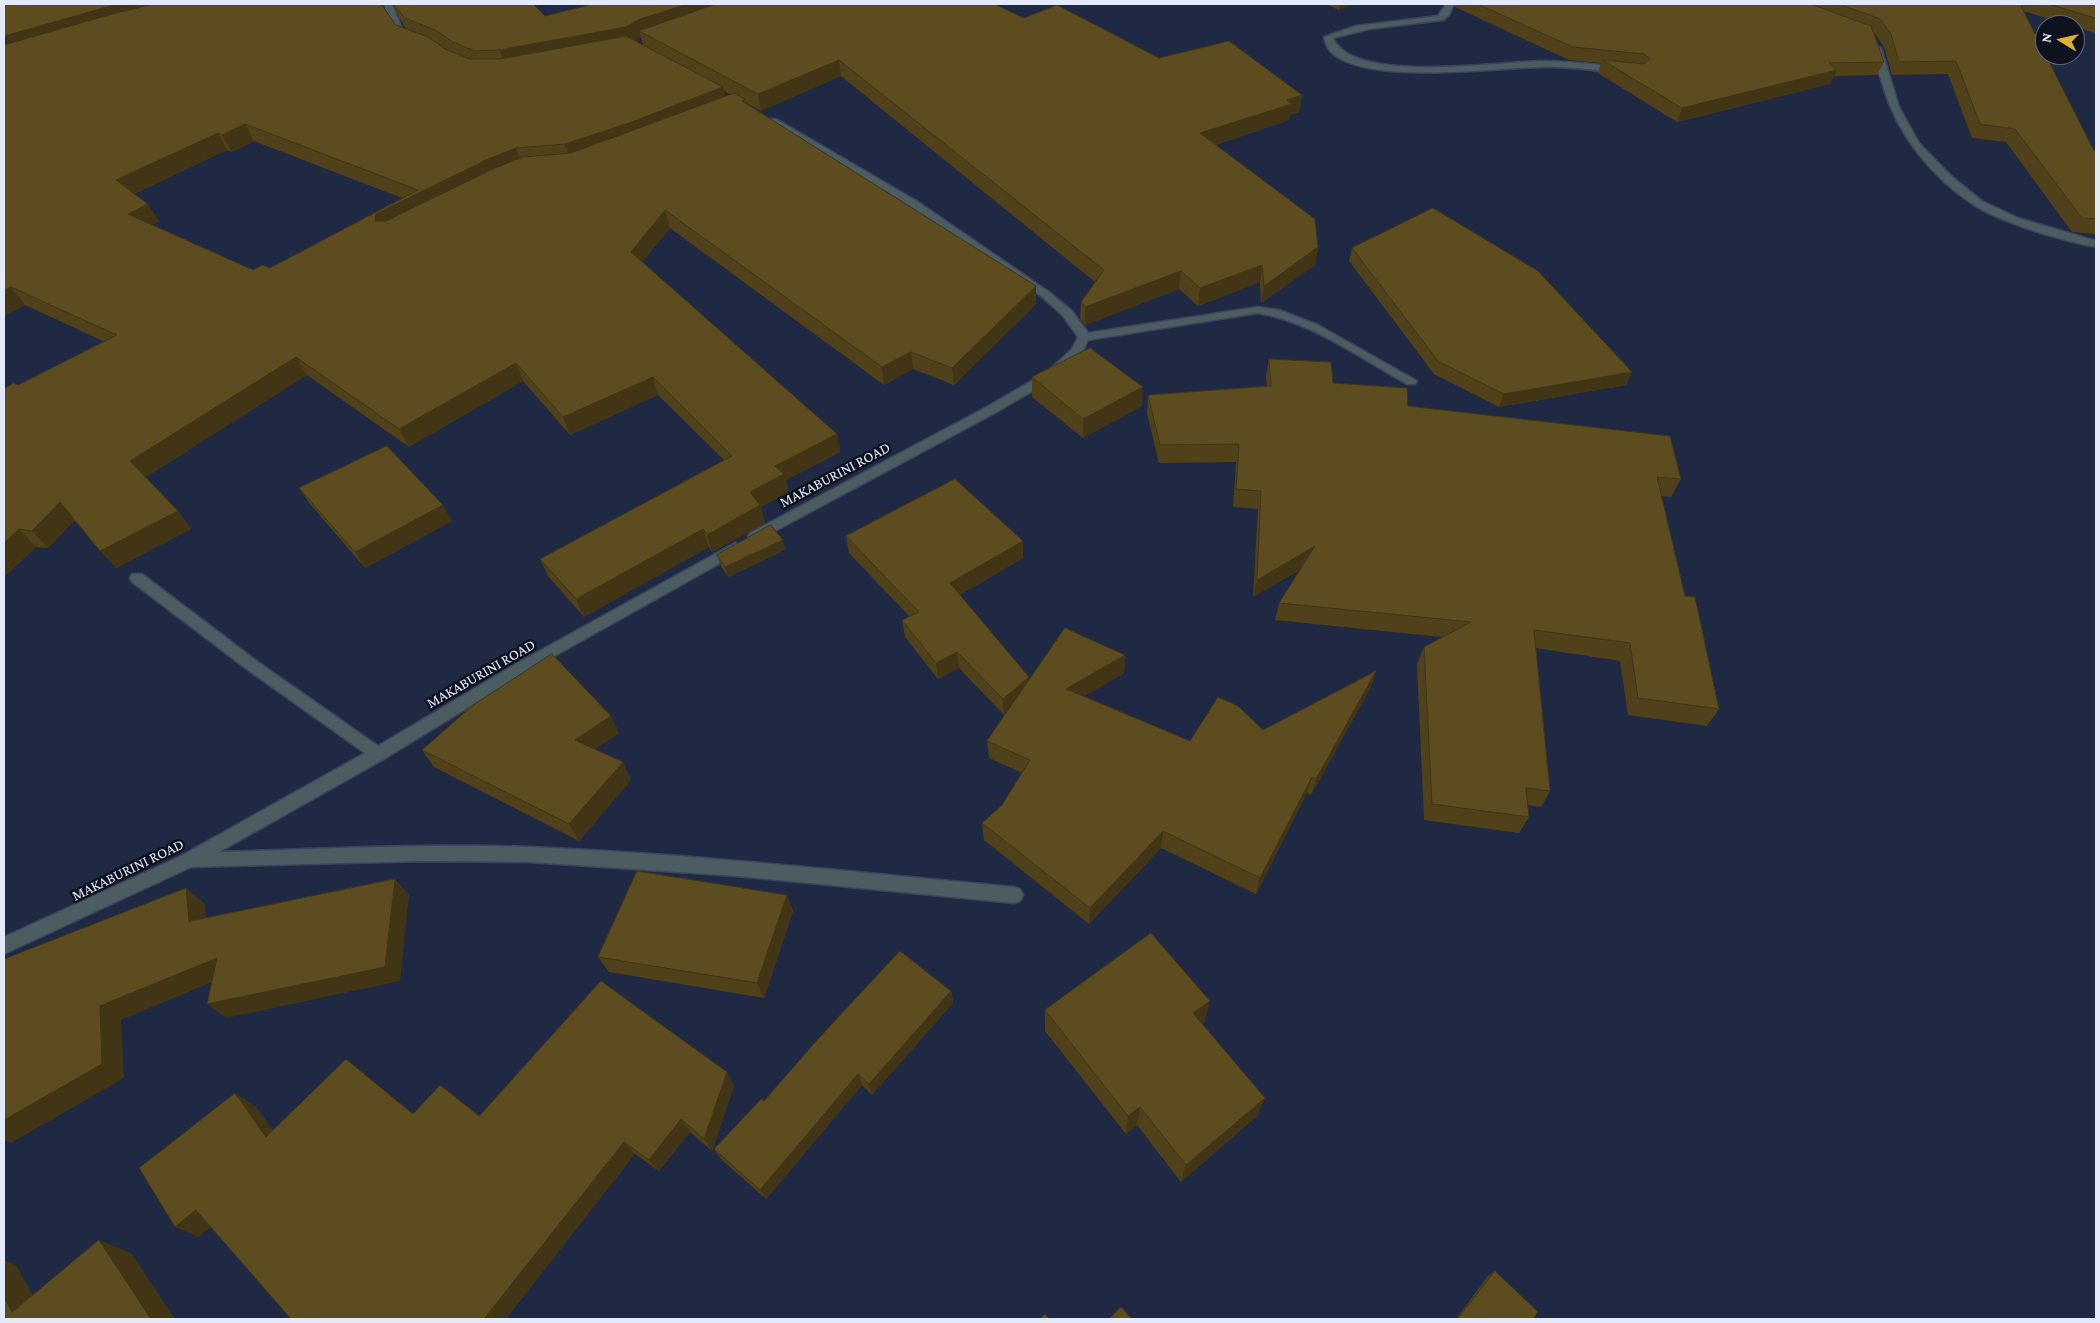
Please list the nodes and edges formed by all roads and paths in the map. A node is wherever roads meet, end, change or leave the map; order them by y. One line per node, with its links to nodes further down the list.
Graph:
1 (388, 4): 4 (street)
2 (1450, 4): 5 (street)
3 (1869, 35): 7 (street)
4 (417, 42)
5 (1630, 71)
6 (764, 117): 8 (street)
7 (2096, 244)
8 (1084, 337): 9 (street); 11 (street, MAKABURINI ROAD)
9 (1411, 381)
10 (137, 578): 11 (street)
11 (378, 754): 12 (street, MAKABURINI ROAD)
12 (187, 860): 13 (street); 14 (street, MAKABURINI ROAD)
13 (1014, 895)
14 (4, 946)

